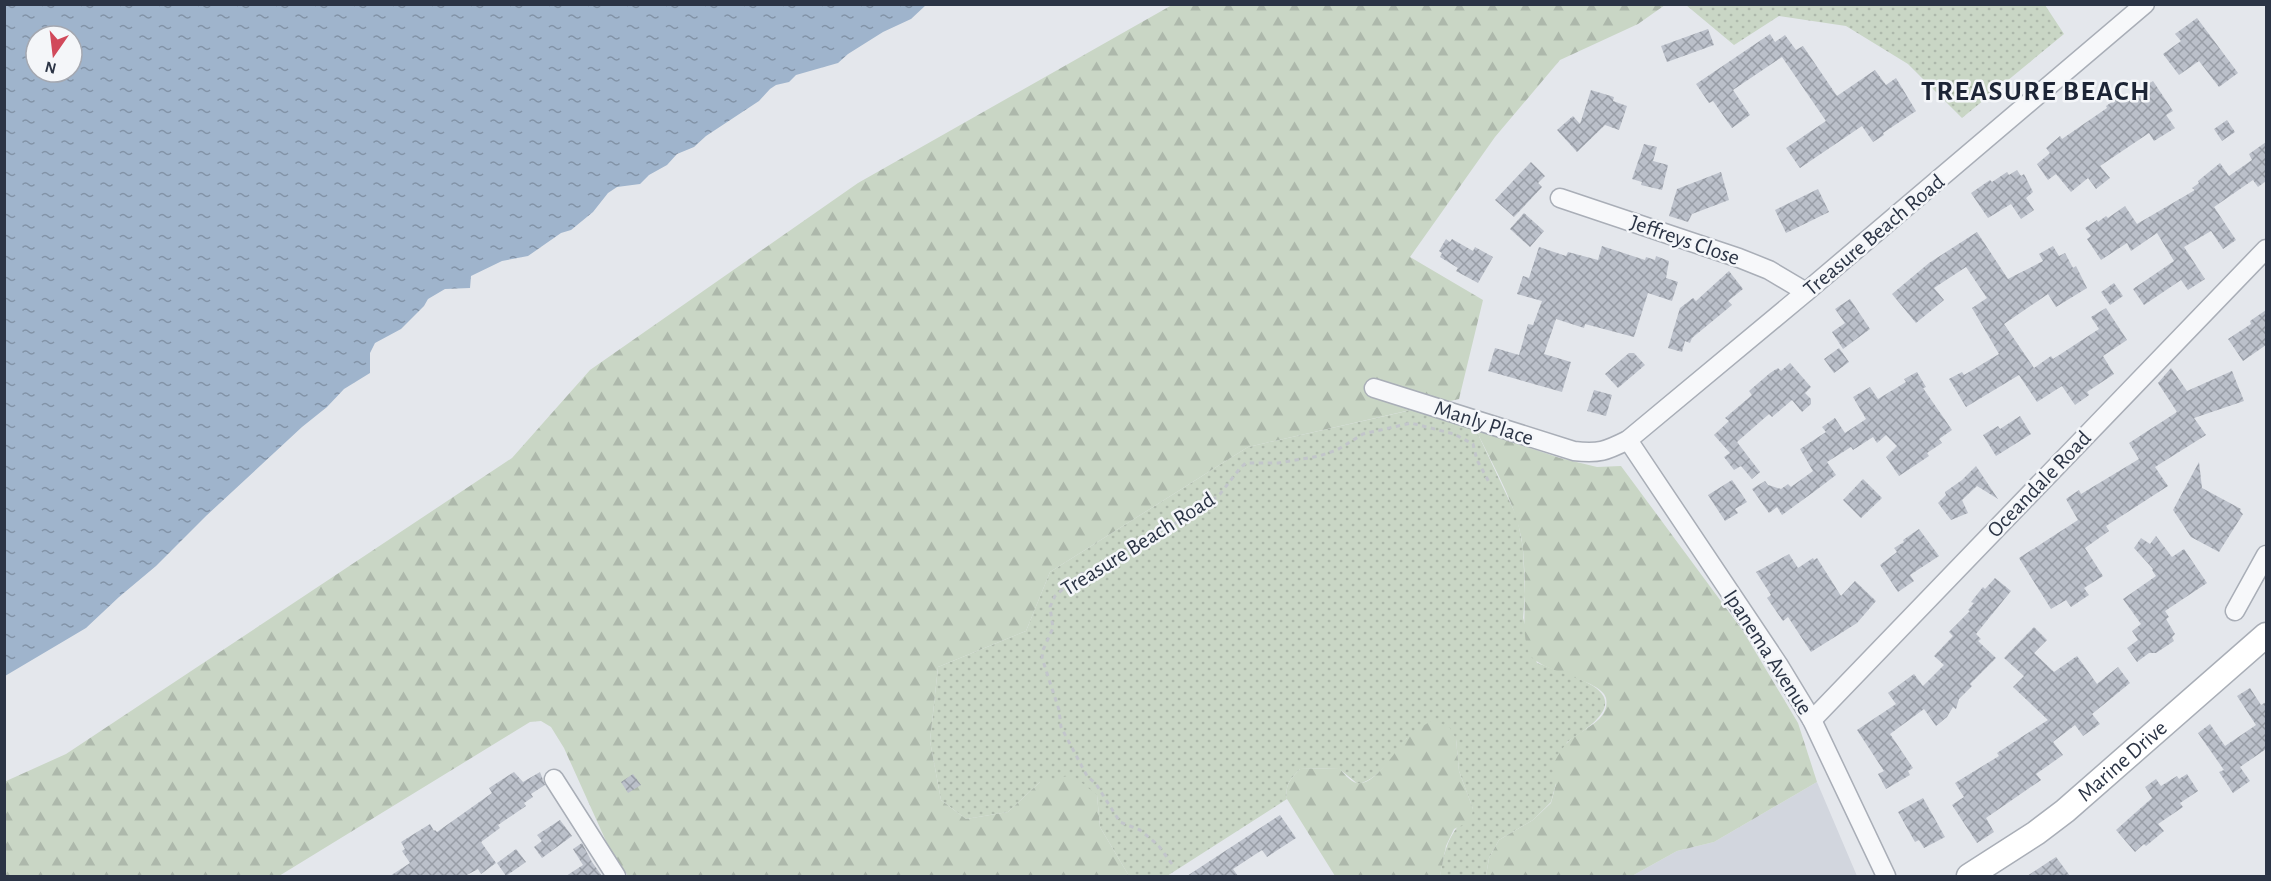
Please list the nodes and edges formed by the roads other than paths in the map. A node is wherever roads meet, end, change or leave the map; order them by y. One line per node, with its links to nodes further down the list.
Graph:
1 (2145, 4): 4 (street, Treasure Beach Road)
2 (1560, 198): 4 (street, Jeffreys Close)
3 (2266, 249): 11 (street, Oceandale Road)
4 (1806, 292): 6 (street, Treasure Beach Road)
5 (1374, 388): 7 (street, Manly Place)
6 (1629, 440): 7 (street, Treasure Beach Road); 11 (street, Ipanema Avenue)
7 (1596, 453)
8 (2266, 555): 9 (street)
9 (2235, 611)
10 (2266, 635): 15 (street, Marine Drive)
11 (1812, 720): 14 (street, Ipanema Avenue)
12 (554, 779): 13 (street)
13 (616, 876)
14 (1886, 876)
15 (1973, 876)

